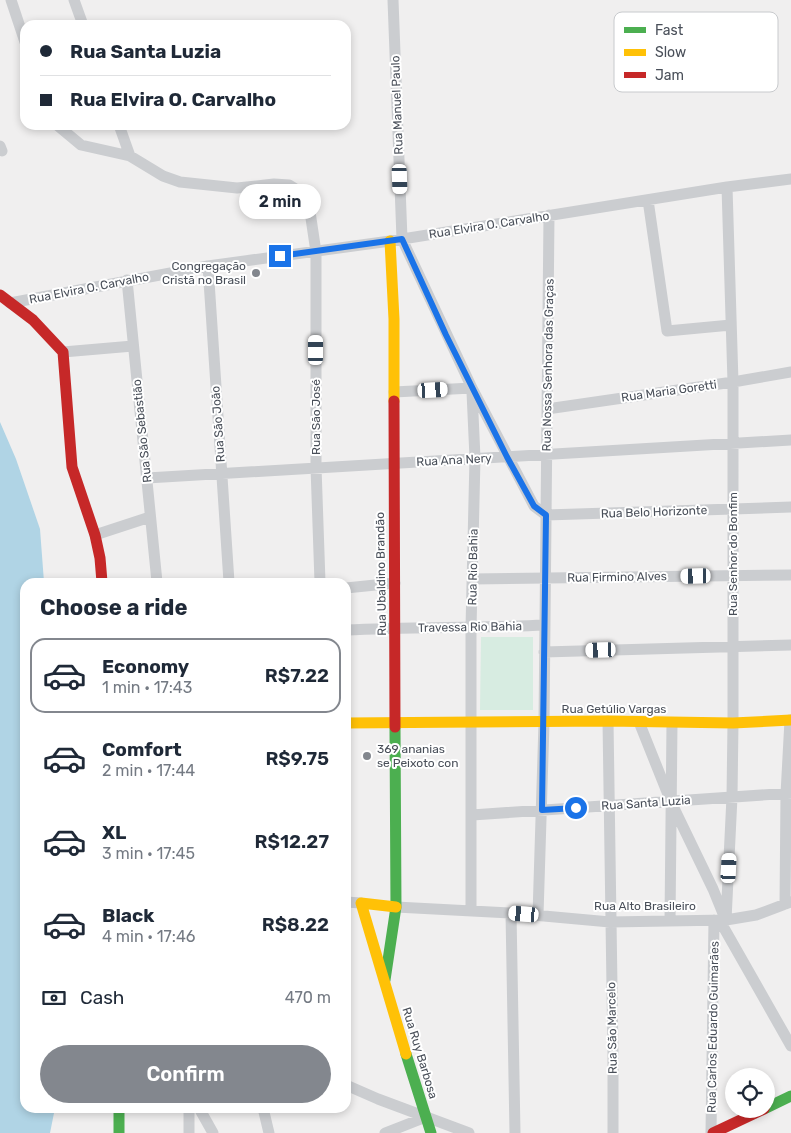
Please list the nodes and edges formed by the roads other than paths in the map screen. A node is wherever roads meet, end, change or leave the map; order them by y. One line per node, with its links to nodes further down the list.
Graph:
1 (11, 0): 5 (street)
2 (74, 0): 4 (street)
3 (393, 0): 13 (street, Rua Manuel Paulo)
4 (81, 20)
5 (20, 27)
6 (63, 130): 8 (street, Rua São José)
7 (121, 130): 8 (street)
8 (130, 156): 15 (street, Rua São José)
9 (791, 179): 10 (street, Rua Elvira O. Carvalho)
10 (727, 187): 11 (street, Rua Elvira O. Carvalho); 20 (street, Rua Senhor do Bonfim)
11 (648, 200): 12 (street, Rua Elvira O. Carvalho); 20 (street)
12 (549, 215): 13 (street, Rua Elvira O. Carvalho); 27 (street, Rua Nossa Senhora das Graças)
13 (402, 239): 14 (street, Rua Elvira O. Carvalho); 25 (street, Rua Rio Bahia)
14 (390, 241): 15 (street, Rua Elvira O. Carvalho); 26 (street, Rua Ubaldino Brandão)
15 (316, 252): 16 (street, Rua Elvira O. Carvalho); 34 (street, Rua São José)
16 (208, 266): 17 (street, Rua Elvira O. Carvalho); 35 (street, Rua São João)
17 (127, 280): 19 (street, Rua Elvira O. Carvalho); 21 (street, Rua São Sebastião)
18 (0, 294): 19 (street)
19 (10, 303): 22 (street)
20 (731, 325): 24 (street, Rua Senhor do Bonfim)
21 (134, 346): 22 (street); 36 (street, Rua São Sebastião)
22 (63, 352): 41 (street)
23 (791, 372): 24 (street, Rua Maria Goretti)
24 (733, 382): 27 (street, Rua Maria Goretti); 29 (street, Rua Senhor do Bonfim)
25 (472, 388): 26 (street); 31 (street); 32 (street, Rua Rio Bahia)
26 (394, 392): 33 (street, Rua Ubaldino Brandão)
27 (547, 409): 30 (street, Rua Nossa Senhora das Graças)
28 (791, 440): 29 (street, Rua Ana Nery)
29 (733, 444): 30 (street, Rua Ana Nery); 38 (street, Rua Senhor do Bonfim)
30 (546, 455): 31 (street, Rua Ana Nery); 39 (street, Rua Nossa Senhora das Graças)
31 (507, 457): 32 (street, Rua Ana Nery); 39 (street)
32 (475, 458): 33 (street, Rua Ana Nery); 49 (street, Rua Rio Bahia)
33 (395, 463): 34 (street, Rua Ana Nery); 50 (street, Rua Ubaldino Brandão)
34 (316, 467): 35 (street, Rua Ana Nery); 47 (street, Rua São José)
35 (222, 474): 36 (street, Rua Ana Nery); 46 (street, Rua São João)
36 (147, 478): 40 (street, Rua São Sebastião)
37 (791, 507): 38 (street, Rua Belo Horizonte)
38 (733, 509): 39 (street, Rua Belo Horizonte); 43 (street, Rua Senhor do Bonfim)
39 (546, 515): 48 (street, Rua Nossa Senhora das Graças)
40 (150, 517): 41 (street); 45 (street, Rua São Sebastião)
41 (94, 535): 44 (street)
42 (791, 575): 43 (street, Rua Firmino Alves)
43 (734, 576): 48 (street, Rua Firmino Alves); 57 (street, Rua Senhor do Bonfim)
44 (102, 578)
45 (157, 578)
46 (228, 578)
47 (320, 578)
48 (545, 578): 49 (street, Rua Firmino Alves); 52 (street, Rua Nossa Senhora das Graças)
49 (472, 579): 54 (street, Rua Rio Bahia)
50 (395, 583): 51 (street); 53 (street, Rua Ubaldino Brandão)
51 (351, 587)
52 (545, 625): 54 (street, Travessa Rio Bahia); 58 (street, Rua Nossa Senhora das Graças)
53 (396, 627): 54 (street, Travessa Rio Bahia); 55 (street, Travessa Rio Bahia); 64 (street, Rua Ubaldino Brandão)
54 (471, 628): 60 (street, Rua Rio Bahia)
55 (351, 630)
56 (791, 645): 57 (street)
57 (733, 647): 58 (street); 67 (street, Rua Senhor do Bonfim)
58 (544, 652): 65 (street, Rua Nossa Senhora das Graças)
59 (790, 720): 67 (street, Rua Getúlio Vargas); 68 (street)
60 (471, 722): 64 (street, Rua Getúlio Vargas); 65 (street, Rua Getúlio Vargas); 73 (street, Rua Rio Bahia)
61 (608, 722): 62 (street, Rua Getúlio Vargas); 65 (street, Rua Getúlio Vargas); 71 (street, Rua São Marcelo)
62 (639, 722): 66 (street, Rua Getúlio Vargas); 70 (street)
63 (351, 723): 64 (street, Rua Getúlio Vargas)
64 (396, 723): 77 (street, Rua Ubaldino Brandão)
65 (544, 723): 72 (street, Rua Nossa Senhora das Graças)
66 (672, 723): 67 (street, Rua Getúlio Vargas); 70 (street)
67 (733, 723): 69 (street, Rua Senhor do Bonfim)
68 (789, 793): 69 (street, Rua Santa Luzia); 76 (street)
69 (732, 797): 70 (street, Rua Santa Luzia); 81 (street, Rua Senhor do Bonfim)
70 (671, 802): 71 (street, Rua Santa Luzia); 81 (street); 82 (street)
71 (609, 806): 72 (street, Rua Santa Luzia); 83 (street, Rua São Marcelo)
72 (542, 810): 73 (street, Rua Santa Luzia); 80 (street, Rua Nossa Senhora das Graças)
73 (472, 815): 78 (street, Rua Rio Bahia)
74 (351, 902): 75 (street, Rua Alto Brasileiro)
75 (361, 903): 77 (street, Rua Alto Brasileiro); 84 (street, Rua Ruy Barbosa)
76 (788, 903): 81 (street, Rua Alto Brasileiro)
77 (396, 907): 78 (street, Rua Alto Brasileiro); 84 (street, Rua Ruy Barbosa)
78 (471, 911): 79 (street, Rua Alto Brasileiro)
79 (511, 913): 80 (street, Rua Alto Brasileiro); 102 (street)
80 (538, 915): 83 (street, Rua Alto Brasileiro)
81 (720, 920): 82 (street, Rua Alto Brasileiro); 85 (street); 104 (street, Rua Carlos Eduardo Guimarães)
82 (670, 921): 83 (street, Rua Alto Brasileiro)
83 (610, 922): 103 (street, Rua São Marcelo)
84 (385, 980): 93 (street, Rua Ruy Barbosa)
85 (791, 1046)
86 (351, 1087): 93 (street)
87 (791, 1096): 88 (street)
88 (775, 1103)
89 (119, 1113): 95 (street)
90 (189, 1113): 96 (street)
91 (202, 1113): 97 (street)
92 (264, 1113): 98 (street)
93 (426, 1117): 99 (street); 100 (street, Rua Ruy Barbosa); 101 (street)
94 (744, 1118): 104 (street)
95 (119, 1133)
96 (189, 1133)
97 (212, 1133)
98 (269, 1133)
99 (385, 1133)
100 (431, 1133)
101 (469, 1133)
102 (514, 1133)
103 (613, 1133)
104 (712, 1133)

